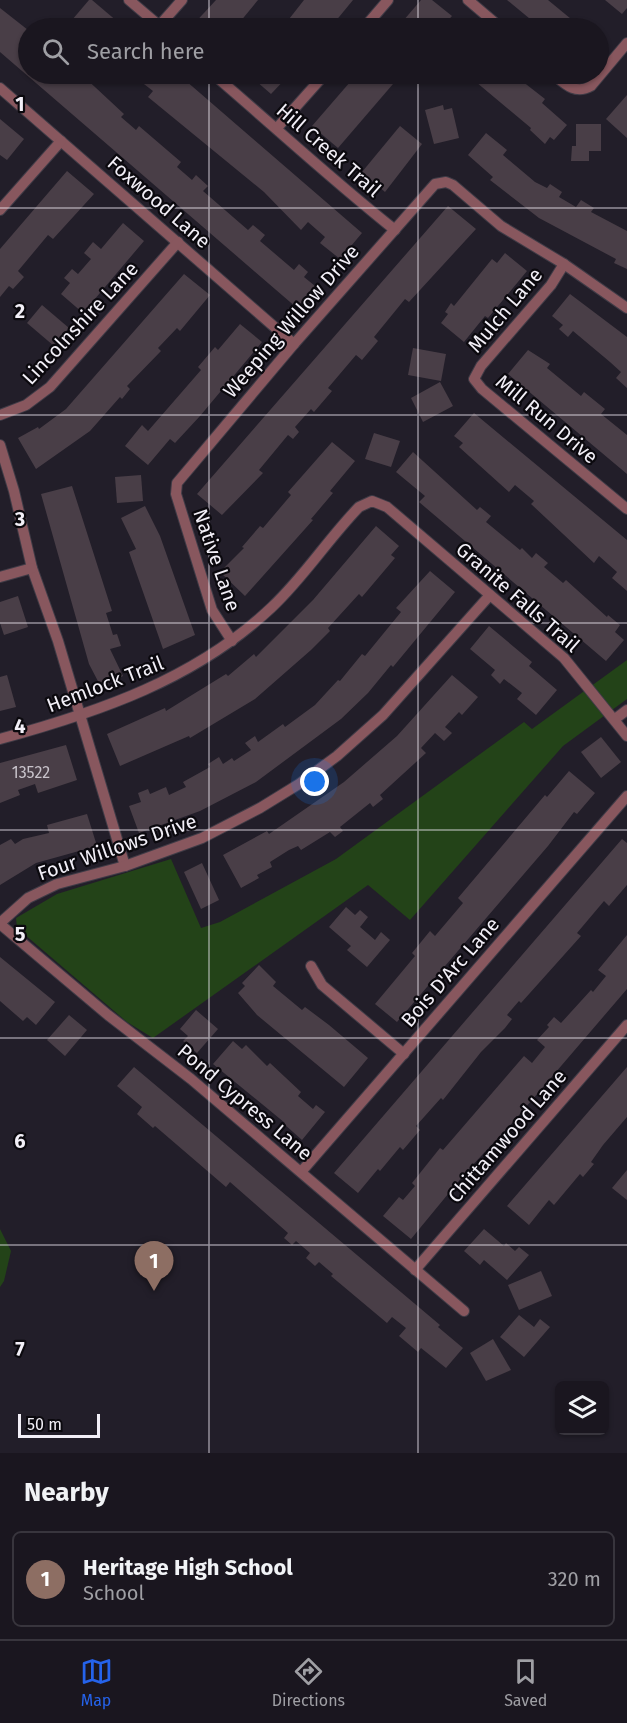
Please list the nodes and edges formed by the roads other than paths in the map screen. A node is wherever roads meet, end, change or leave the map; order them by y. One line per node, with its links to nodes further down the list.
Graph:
1 (129, 0): 5 (street)
2 (182, 0): 6 (street)
3 (388, 0): 7 (street)
4 (468, 0): 8 (street)
5 (150, 18)
6 (167, 18)
7 (373, 18)
8 (489, 18)
9 (627, 43): 10 (street)
10 (609, 64)
11 (225, 84): 16 (street, Hill Creek Trail)
12 (315, 84): 16 (street)
13 (567, 84): 14 (street)
14 (593, 84)
15 (0, 88): 17 (street, Foxwood Lane)
16 (277, 128): 19 (street, Hill Creek Trail)
17 (61, 141): 18 (street); 20 (street, Foxwood Lane)
18 (0, 210)
19 (395, 230): 21 (street, Weeping Willow Drive); 23 (street, Weeping Willow Drive)
20 (178, 242): 23 (street, Foxwood Lane); 25 (street, Lincolnshire Lane)
21 (564, 264): 22 (street); 24 (street, Mulch Lane)
22 (627, 308)
23 (294, 344): 27 (street, Weeping Willow Drive)
24 (474, 379): 29 (street, Mill Run Drive)
25 (0, 415)
26 (0, 445): 30 (street)
27 (176, 488): 33 (street, Native Lane)
28 (372, 501): 32 (street, Granite Falls Trail); 33 (street, Hemlock Trail)
29 (627, 509)
30 (32, 568): 31 (street); 35 (street)
31 (0, 577)
32 (490, 595): 36 (street, Granite Falls Trail); 40 (street, Four Willows Drive)
33 (232, 641): 35 (street, Hemlock Trail)
34 (627, 710): 36 (street)
35 (79, 718): 38 (street, Hemlock Trail); 40 (street)
36 (615, 719): 37 (street, Granite Falls Trail)
37 (627, 736)
38 (0, 739)
39 (627, 796): 44 (street, Bois D'Arc Lane)
40 (125, 866): 41 (street, Four Willows Drive)
41 (0, 924): 45 (street, Pond Cypress Lane)
42 (311, 966): 44 (street)
43 (627, 1025): 46 (street, Chittamwood Lane)
44 (404, 1054): 45 (street, Bois D'Arc Lane)
45 (301, 1172): 46 (street, Pond Cypress Lane)
46 (415, 1270): 47 (street, Pond Cypress Lane)
47 (464, 1311)

